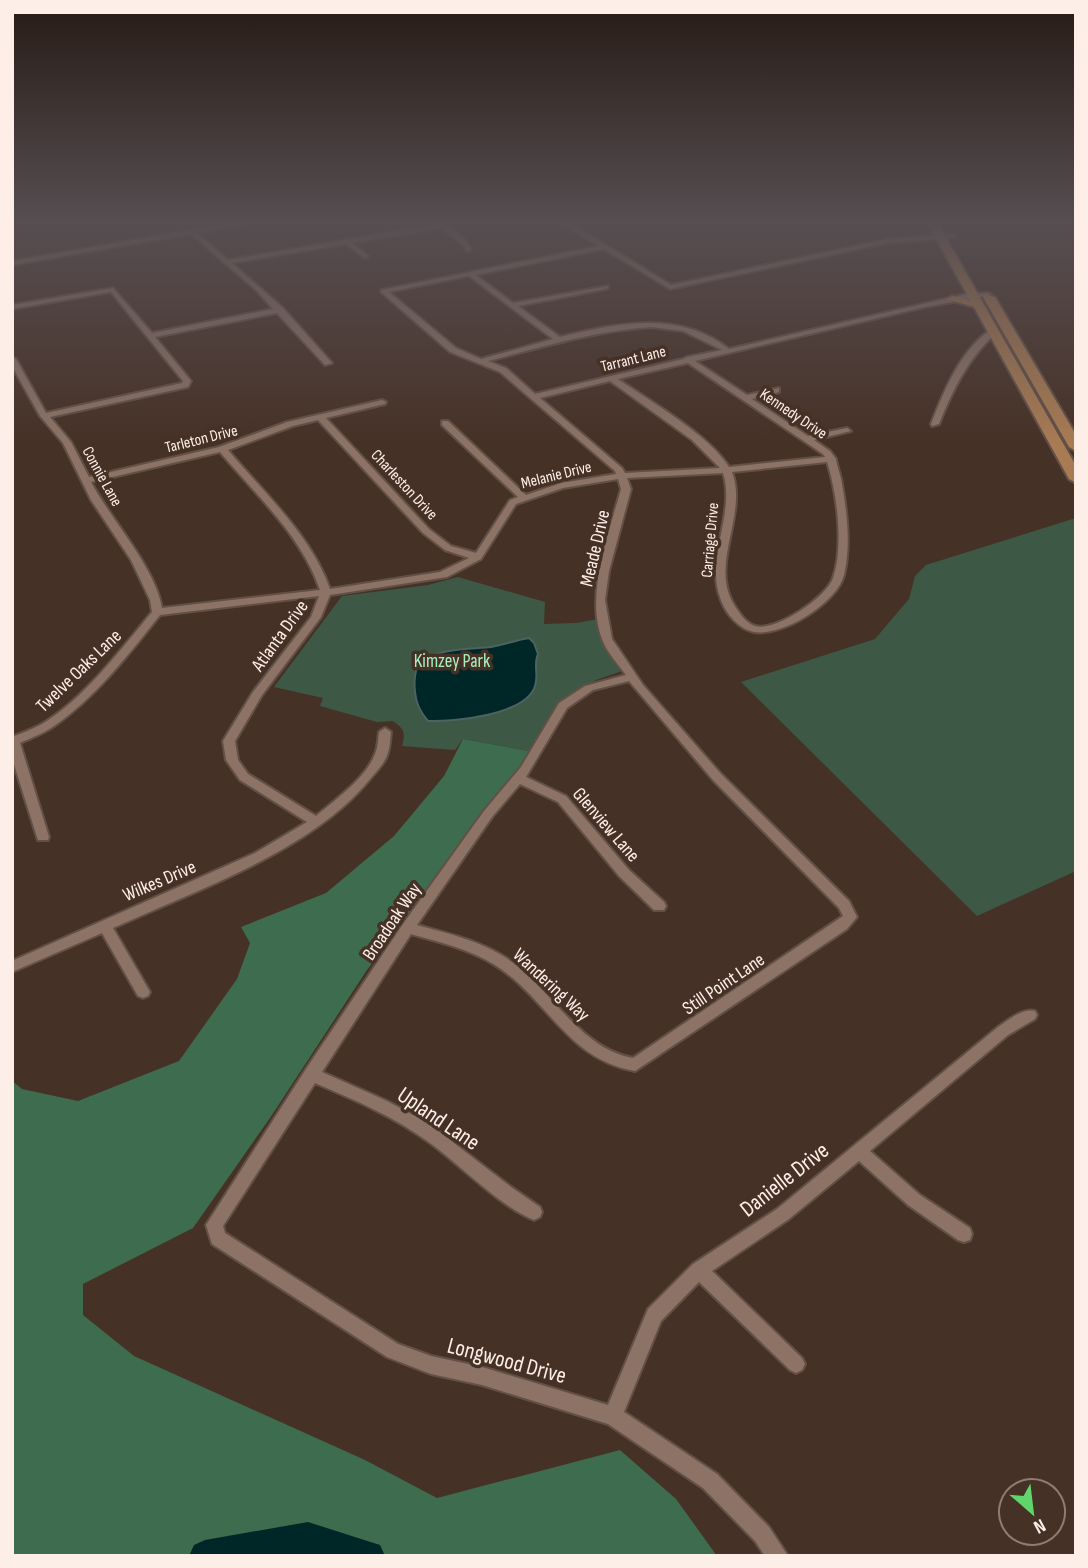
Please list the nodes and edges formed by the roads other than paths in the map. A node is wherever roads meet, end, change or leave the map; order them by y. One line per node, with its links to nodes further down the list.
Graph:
1 (66, 297): 12 (street)
2 (121, 297): 15 (street)
3 (265, 297): 13 (street)
4 (388, 297): 20 (street)
5 (502, 297): 11 (street)
6 (553, 297): 11 (street)
7 (970, 297): 10 (main road)
8 (981, 297): 14 (main road)
9 (982, 297): 33 (main road)
10 (952, 299): 17 (street, Tarrant Lane)
11 (513, 305): 16 (street)
12 (12, 307)
13 (279, 310): 15 (street); 21 (street)
14 (993, 332): 30 (street); 36 (main road)
15 (151, 336): 27 (street)
16 (560, 341): 17 (street); 20 (street)
17 (725, 349): 19 (street, Tarrant Lane)
18 (12, 359): 27 (street, Connie Lane)
19 (687, 359): 22 (street, Tarrant Lane); 25 (street, Kennedy Drive)
20 (481, 361): 24 (street)
21 (328, 363)
22 (611, 378): 24 (street, Tarrant Lane); 37 (street)
23 (776, 390): 25 (street)
24 (532, 397): 38 (street)
25 (746, 398): 32 (street, Kennedy Drive)
26 (382, 402): 28 (street, Tarleton Drive)
27 (44, 416): 39 (street, Connie Lane)
28 (320, 417): 34 (street, Tarleton Drive); 41 (street, Charleston Drive)
29 (444, 423): 40 (street)
30 (934, 424)
31 (847, 431): 32 (street)
32 (808, 439): 35 (street, Kennedy Drive)
33 (1076, 447)
34 (222, 449): 39 (street, Tarleton Drive); 42 (street, Atlanta Drive)
35 (832, 459): 37 (street, Melanie Drive); 43 (street, Kennedy Drive)
36 (1072, 466)
37 (727, 470): 38 (street, Melanie Drive); 43 (street, Carriage Drive)
38 (622, 476): 40 (street, Melanie Drive); 45 (street, Meade Drive)
39 (86, 480): 44 (street, Connie Lane)
40 (523, 497): 41 (street, Melanie Drive)
41 (478, 557): 42 (street)
42 (326, 592): 44 (street); 49 (street, Atlanta Drive)
43 (824, 599)
44 (157, 612): 47 (street, Twelve Oaks Lane)
45 (632, 677): 48 (street, Broadoak Way); 53 (street, Meade Drive)
46 (385, 732): 49 (street, Wilkes Drive)
47 (13, 742): 50 (street)
48 (519, 778): 51 (street, Glenview Lane); 54 (street, Broadoak Way)
49 (317, 822): 52 (street, Wilkes Drive)
50 (43, 837)
51 (659, 906)
52 (104, 925): 55 (street, Wilkes Drive); 56 (street)
53 (842, 925): 58 (street, Still Point Lane)
54 (408, 928): 58 (street, Wandering Way); 59 (street, Broadoak Way)
55 (12, 967)
56 (143, 992)
57 (1030, 1015): 60 (street, Danielle Drive)
58 (624, 1065)
59 (311, 1074): 61 (street, Upland Lane); 62 (street, Broadoak Way)
60 (858, 1150): 63 (street); 64 (street, Danielle Drive)
61 (534, 1212)
62 (214, 1225): 66 (street, Longwood Drive)
63 (964, 1234)
64 (699, 1270): 65 (street); 66 (street, Danielle Drive)
65 (796, 1364)
66 (613, 1416): 67 (street, Longwood Drive)
67 (778, 1556)

